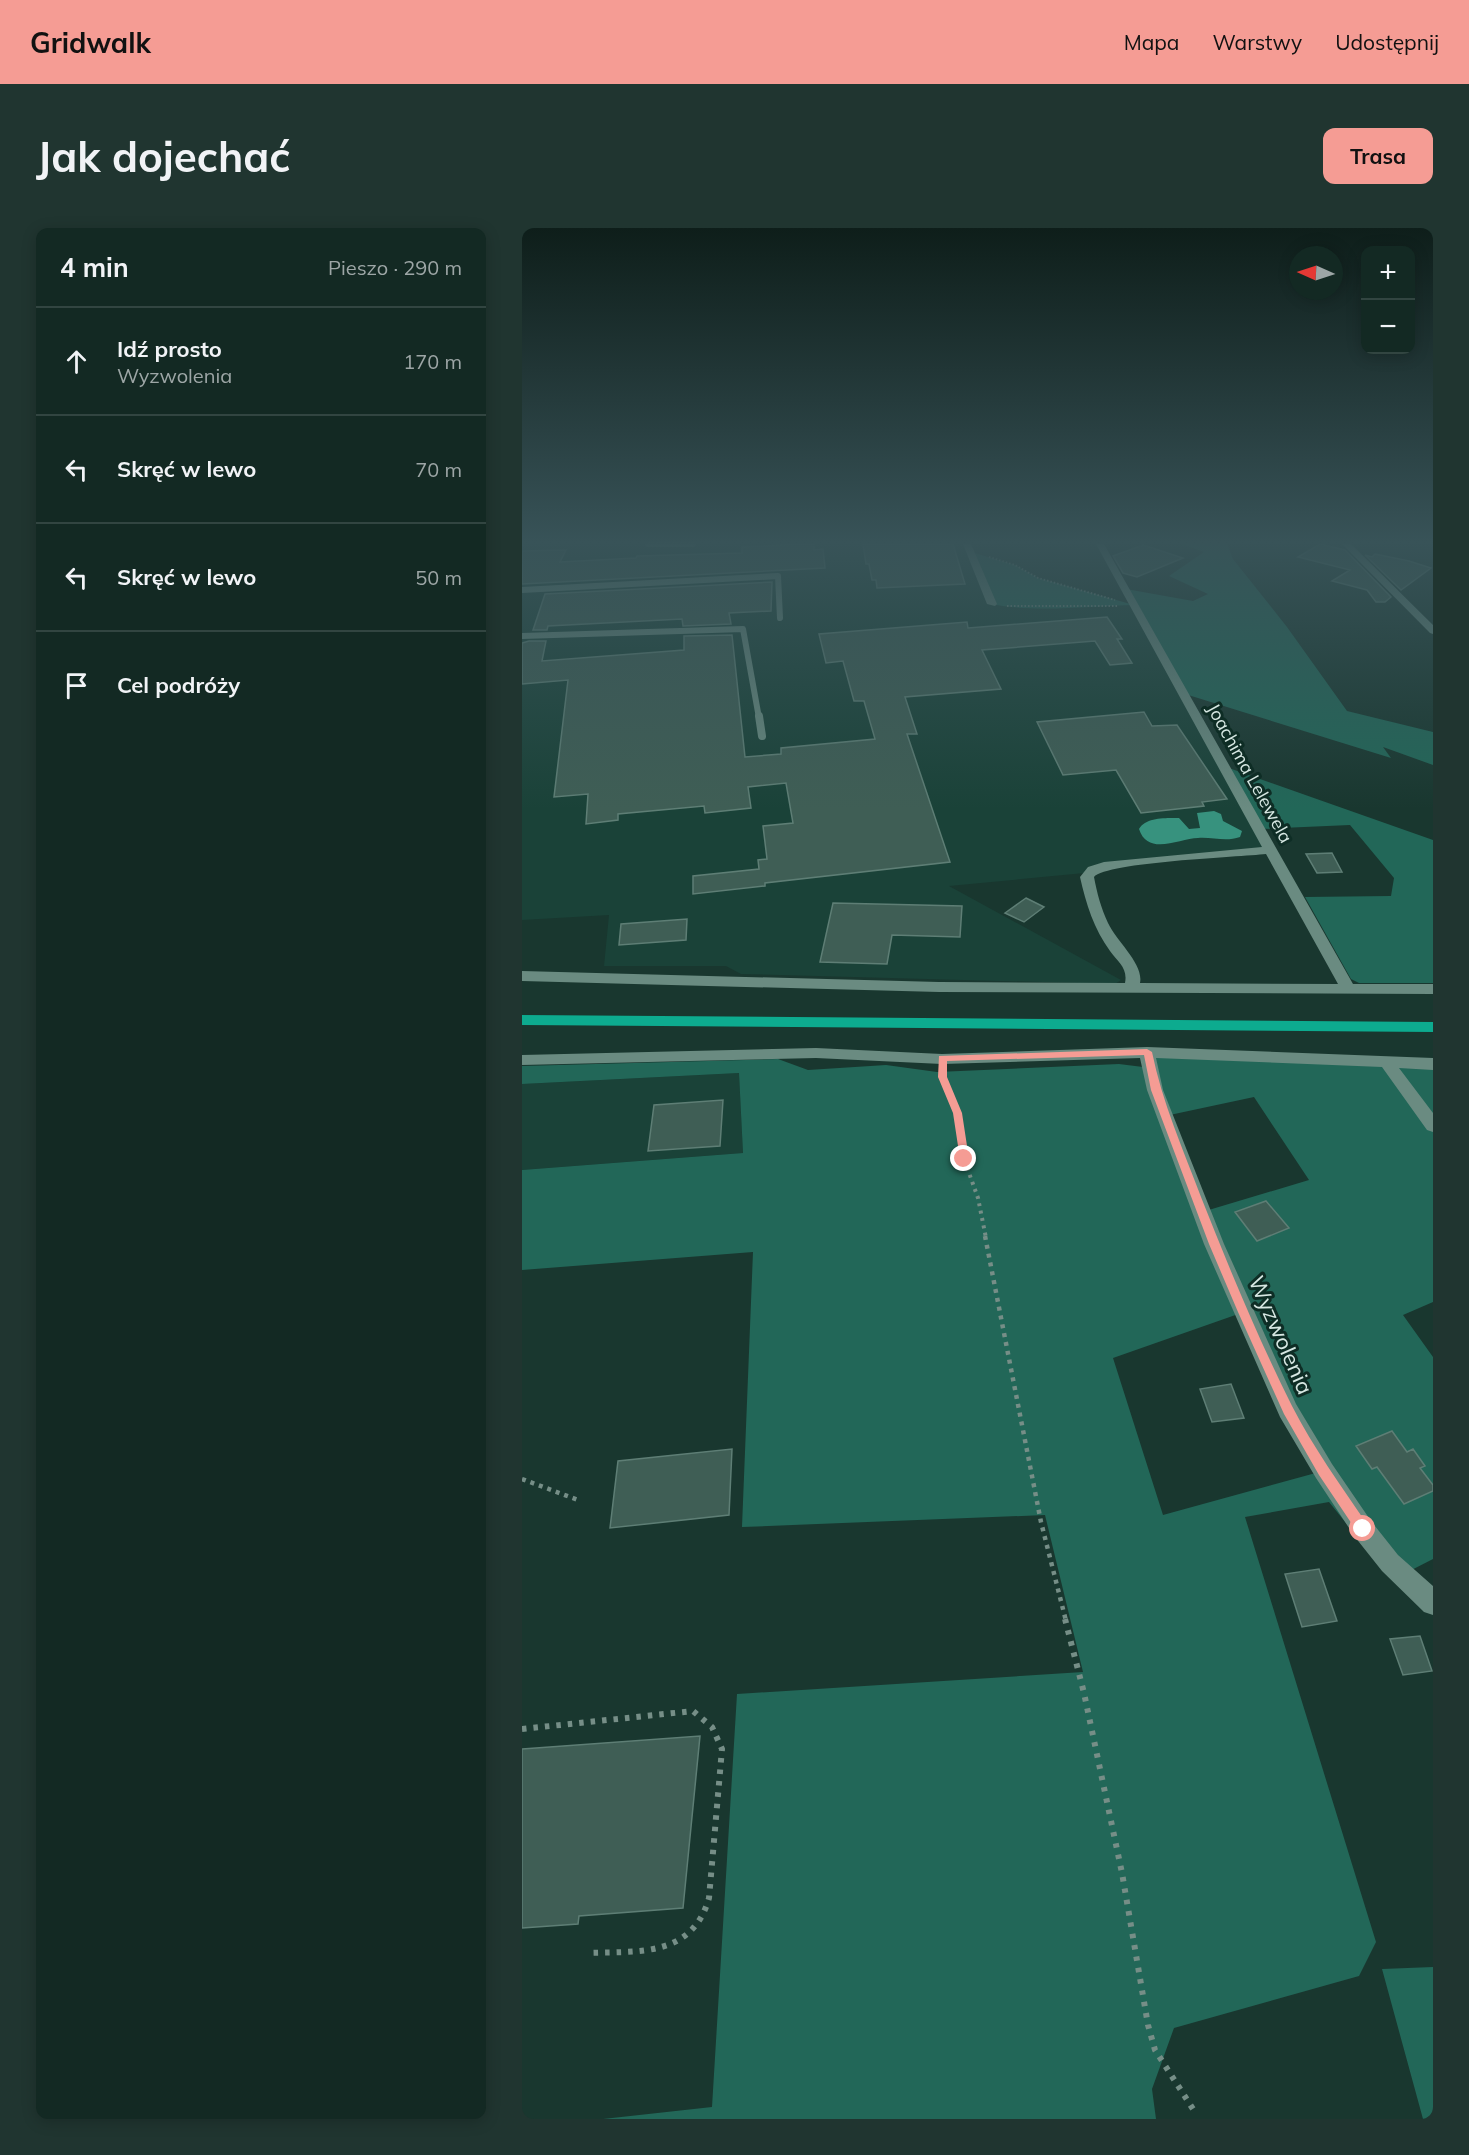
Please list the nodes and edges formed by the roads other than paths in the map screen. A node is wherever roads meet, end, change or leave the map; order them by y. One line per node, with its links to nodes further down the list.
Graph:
1 (640, 632): 4 (lane)
2 (745, 632): 5 (lane)
3 (1150, 632): 6 (street, Joachima Lelewela)
4 (522, 636)
5 (762, 736)
6 (1271, 850): 8 (street); 9 (street, Joachima Lelewela)
7 (522, 976): 8 (street)
8 (1131, 989): 9 (street)
9 (1348, 989): 10 (street)
10 (1433, 989)
11 (522, 1020): 12 (highway)
12 (1433, 1027)
13 (1147, 1052): 14 (street); 15 (street); 18 (street, Wyzwolenia)
14 (522, 1060)
15 (1388, 1063): 16 (street); 17 (street)
16 (1433, 1064)
17 (1433, 1126)
18 (1433, 1603)

